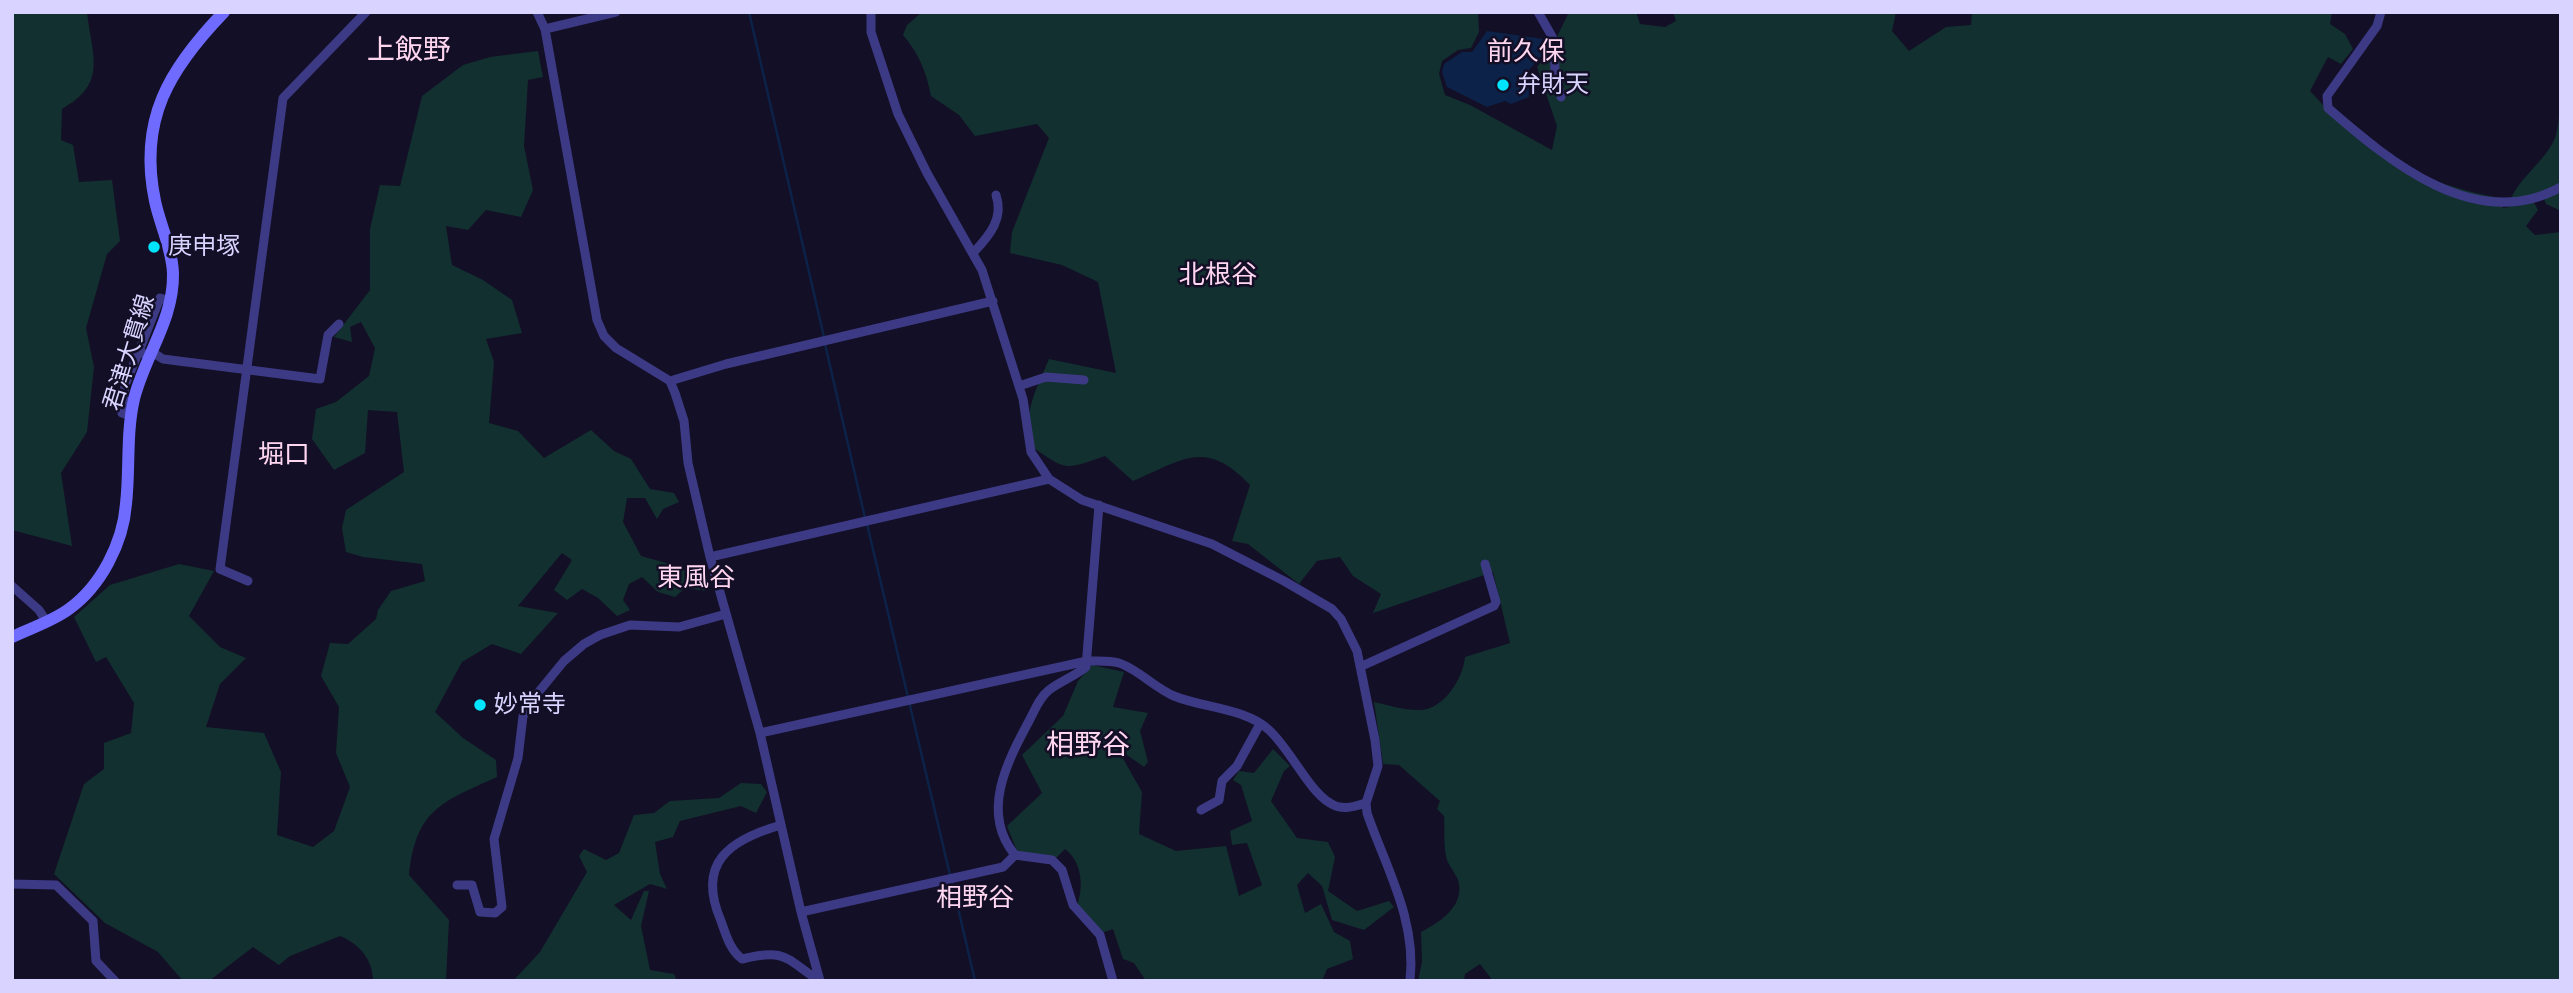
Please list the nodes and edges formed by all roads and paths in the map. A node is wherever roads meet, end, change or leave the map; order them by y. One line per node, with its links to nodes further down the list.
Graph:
1 (224, 12): 15 (main road, 君津大貫線)
2 (366, 12): 16 (street)
3 (537, 12): 8 (street)
4 (616, 12): 8 (street)
5 (871, 12): 12 (street)
6 (1538, 12): 9 (street)
7 (2381, 12): 10 (street)
8 (545, 29): 18 (street)
9 (1561, 97)
10 (2561, 187)
11 (996, 195): 12 (street)
12 (974, 252): 13 (street)
13 (993, 302): 18 (street); 19 (street)
14 (339, 324): 16 (street)
15 (147, 353): 16 (street); 27 (main road, 君津大貫線)
16 (245, 369): 24 (street)
17 (1084, 380): 19 (street)
18 (670, 381): 22 (street)
19 (1019, 386): 20 (street)
20 (1049, 480): 21 (street); 22 (street)
21 (1099, 505): 29 (street); 30 (street)
22 (710, 557): 26 (street)
23 (1485, 564): 30 (street)
24 (248, 581)
25 (12, 586): 27 (street)
26 (726, 614): 32 (street); 38 (street)
27 (46, 621): 28 (main road, 君津大貫線)
28 (12, 637)
29 (1087, 661): 31 (street); 32 (street); 36 (street)
30 (1362, 666): 33 (street)
31 (1260, 724): 33 (street); 34 (street)
32 (760, 733): 35 (street)
33 (1366, 803): 43 (street)
34 (1201, 810)
35 (781, 825): 39 (street); 41 (street)
36 (1015, 855): 39 (street); 42 (street)
37 (12, 884): 40 (street)
38 (457, 885)
39 (801, 912): 41 (street)
40 (115, 981)
41 (820, 981)
42 (1113, 981)
43 (1410, 981)

